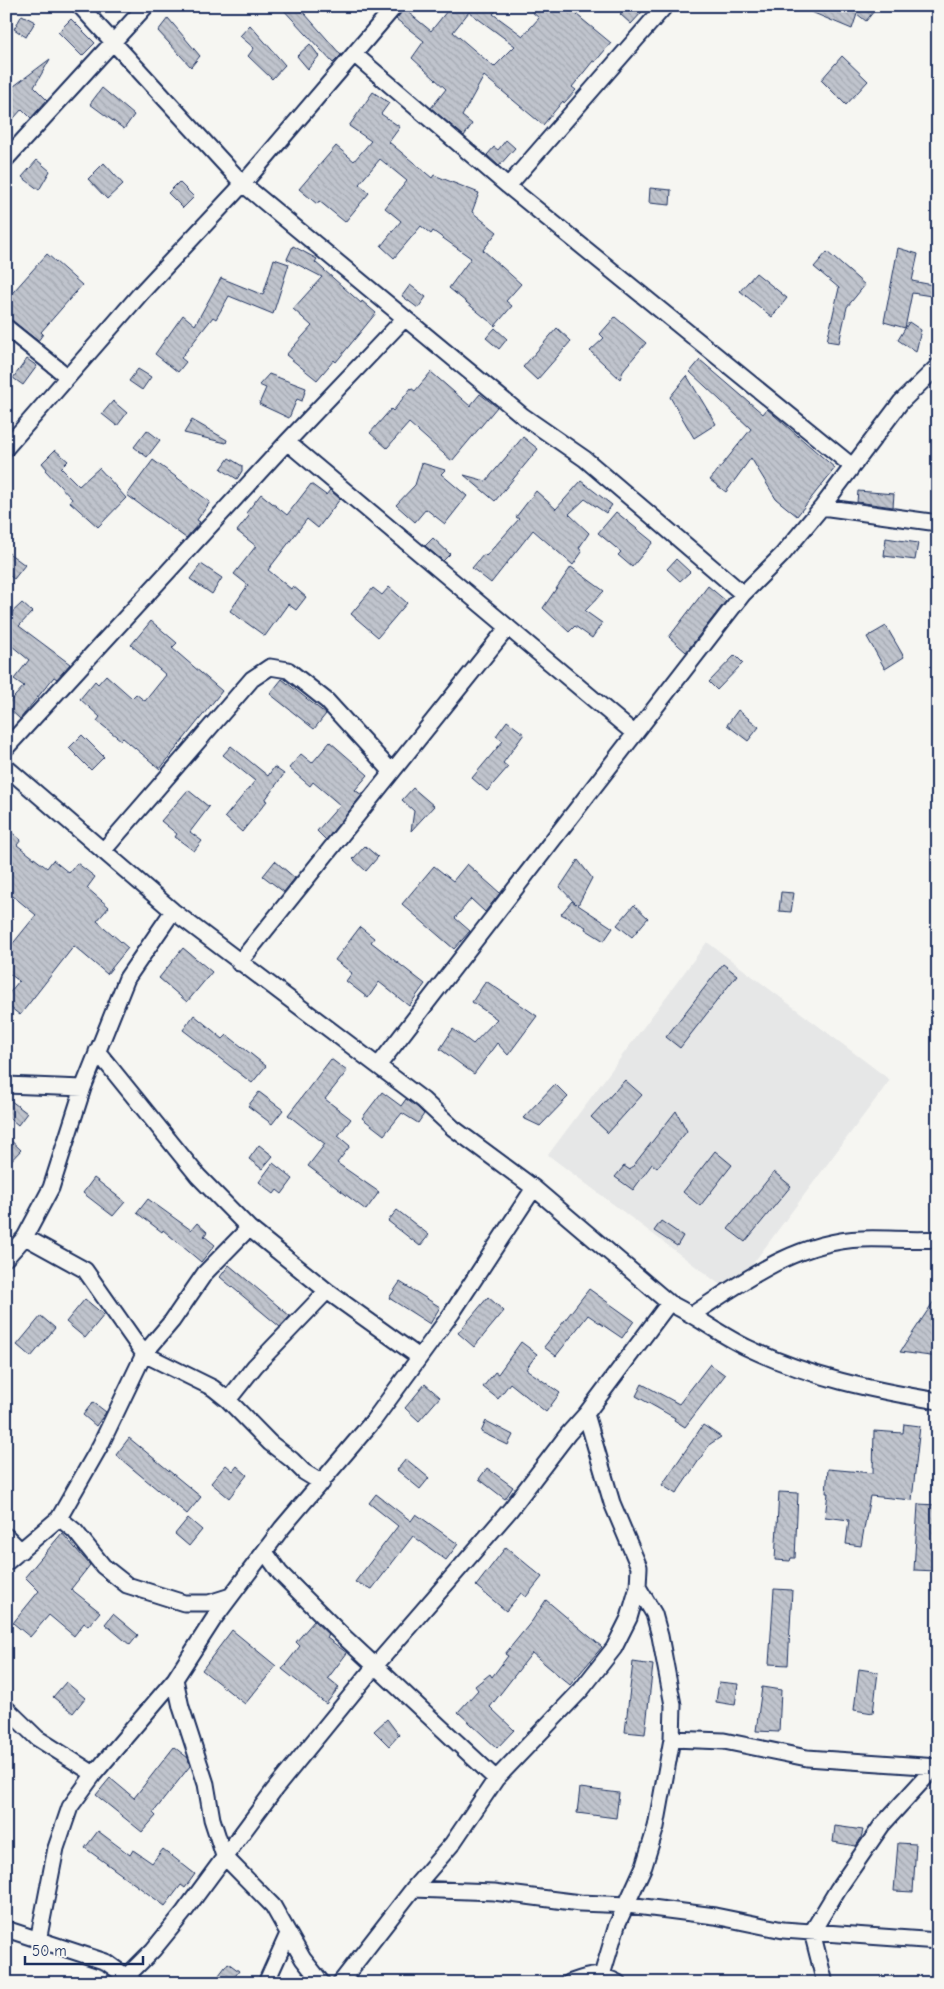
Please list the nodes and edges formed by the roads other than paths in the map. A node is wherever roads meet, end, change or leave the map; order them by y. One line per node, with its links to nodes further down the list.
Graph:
1 (80, 6): 5 (street)
2 (146, 6): 5 (street)
3 (395, 6): 6 (street)
4 (665, 6): 9 (street)
5 (112, 44): 7 (street); 8 (street)
6 (354, 54): 8 (street); 9 (street)
7 (7, 157)
8 (243, 184): 10 (street); 13 (street)
9 (508, 186): 16 (street)
10 (405, 318): 14 (street); 19 (street)
11 (6, 326): 13 (street)
12 (938, 366): 16 (street)
13 (68, 377): 15 (street)
14 (287, 442): 20 (street); 22 (street)
15 (6, 448)
16 (852, 466): 17 (street)
17 (822, 507): 18 (street); 19 (street)
18 (938, 523)
19 (743, 594): 21 (street)
20 (508, 627): 21 (street); 24 (street)
21 (635, 734): 29 (street)
22 (6, 748)
23 (6, 766): 25 (street)
24 (392, 772): 25 (street); 27 (street)
25 (103, 851): 26 (street)
26 (173, 911): 27 (street); 28 (street)
27 (239, 963): 29 (street)
28 (97, 1051): 31 (street); 33 (street)
29 (378, 1066): 32 (street)
30 (6, 1086): 31 (street)
31 (83, 1088): 34 (street)
32 (534, 1188): 38 (street); 41 (street)
33 (249, 1228): 37 (street); 40 (street)
34 (26, 1237): 36 (street); 40 (street)
35 (938, 1239): 39 (street)
36 (6, 1258)
37 (327, 1291): 41 (street); 42 (street)
38 (669, 1303): 39 (street); 44 (street)
39 (693, 1314): 43 (street)
40 (144, 1354): 42 (street); 46 (street)
41 (419, 1358): 45 (street)
42 (228, 1400): 45 (street)
43 (938, 1401)
44 (586, 1414): 51 (street); 53 (street)
45 (322, 1483): 49 (street)
46 (59, 1518): 48 (street); 52 (street)
47 (6, 1536): 48 (street)
48 (21, 1551): 50 (street)
49 (266, 1552): 52 (street); 53 (street)
50 (6, 1563)
51 (638, 1587): 56 (street); 59 (street)
52 (231, 1596): 54 (street)
53 (375, 1666): 59 (street); 60 (street)
54 (175, 1679): 58 (street); 60 (street)
55 (6, 1708): 58 (street)
56 (672, 1739): 57 (street); 62 (street)
57 (936, 1767): 64 (street)
58 (94, 1774): 67 (street)
59 (496, 1780): 61 (street)
60 (224, 1856): 65 (street); 68 (street)
61 (413, 1889): 62 (street); 72 (street)
62 (628, 1905): 64 (street); 69 (street)
63 (6, 1930): 67 (street)
64 (812, 1932): 66 (street); 75 (street)
65 (288, 1934): 70 (street); 71 (street)
66 (938, 1940)
67 (38, 1941): 68 (street)
68 (131, 1979)
69 (602, 1979): 73 (street); 74 (street)
70 (266, 1983)
71 (322, 1983)
72 (340, 1983)
73 (569, 1983)
74 (618, 1983)
75 (825, 1983)

